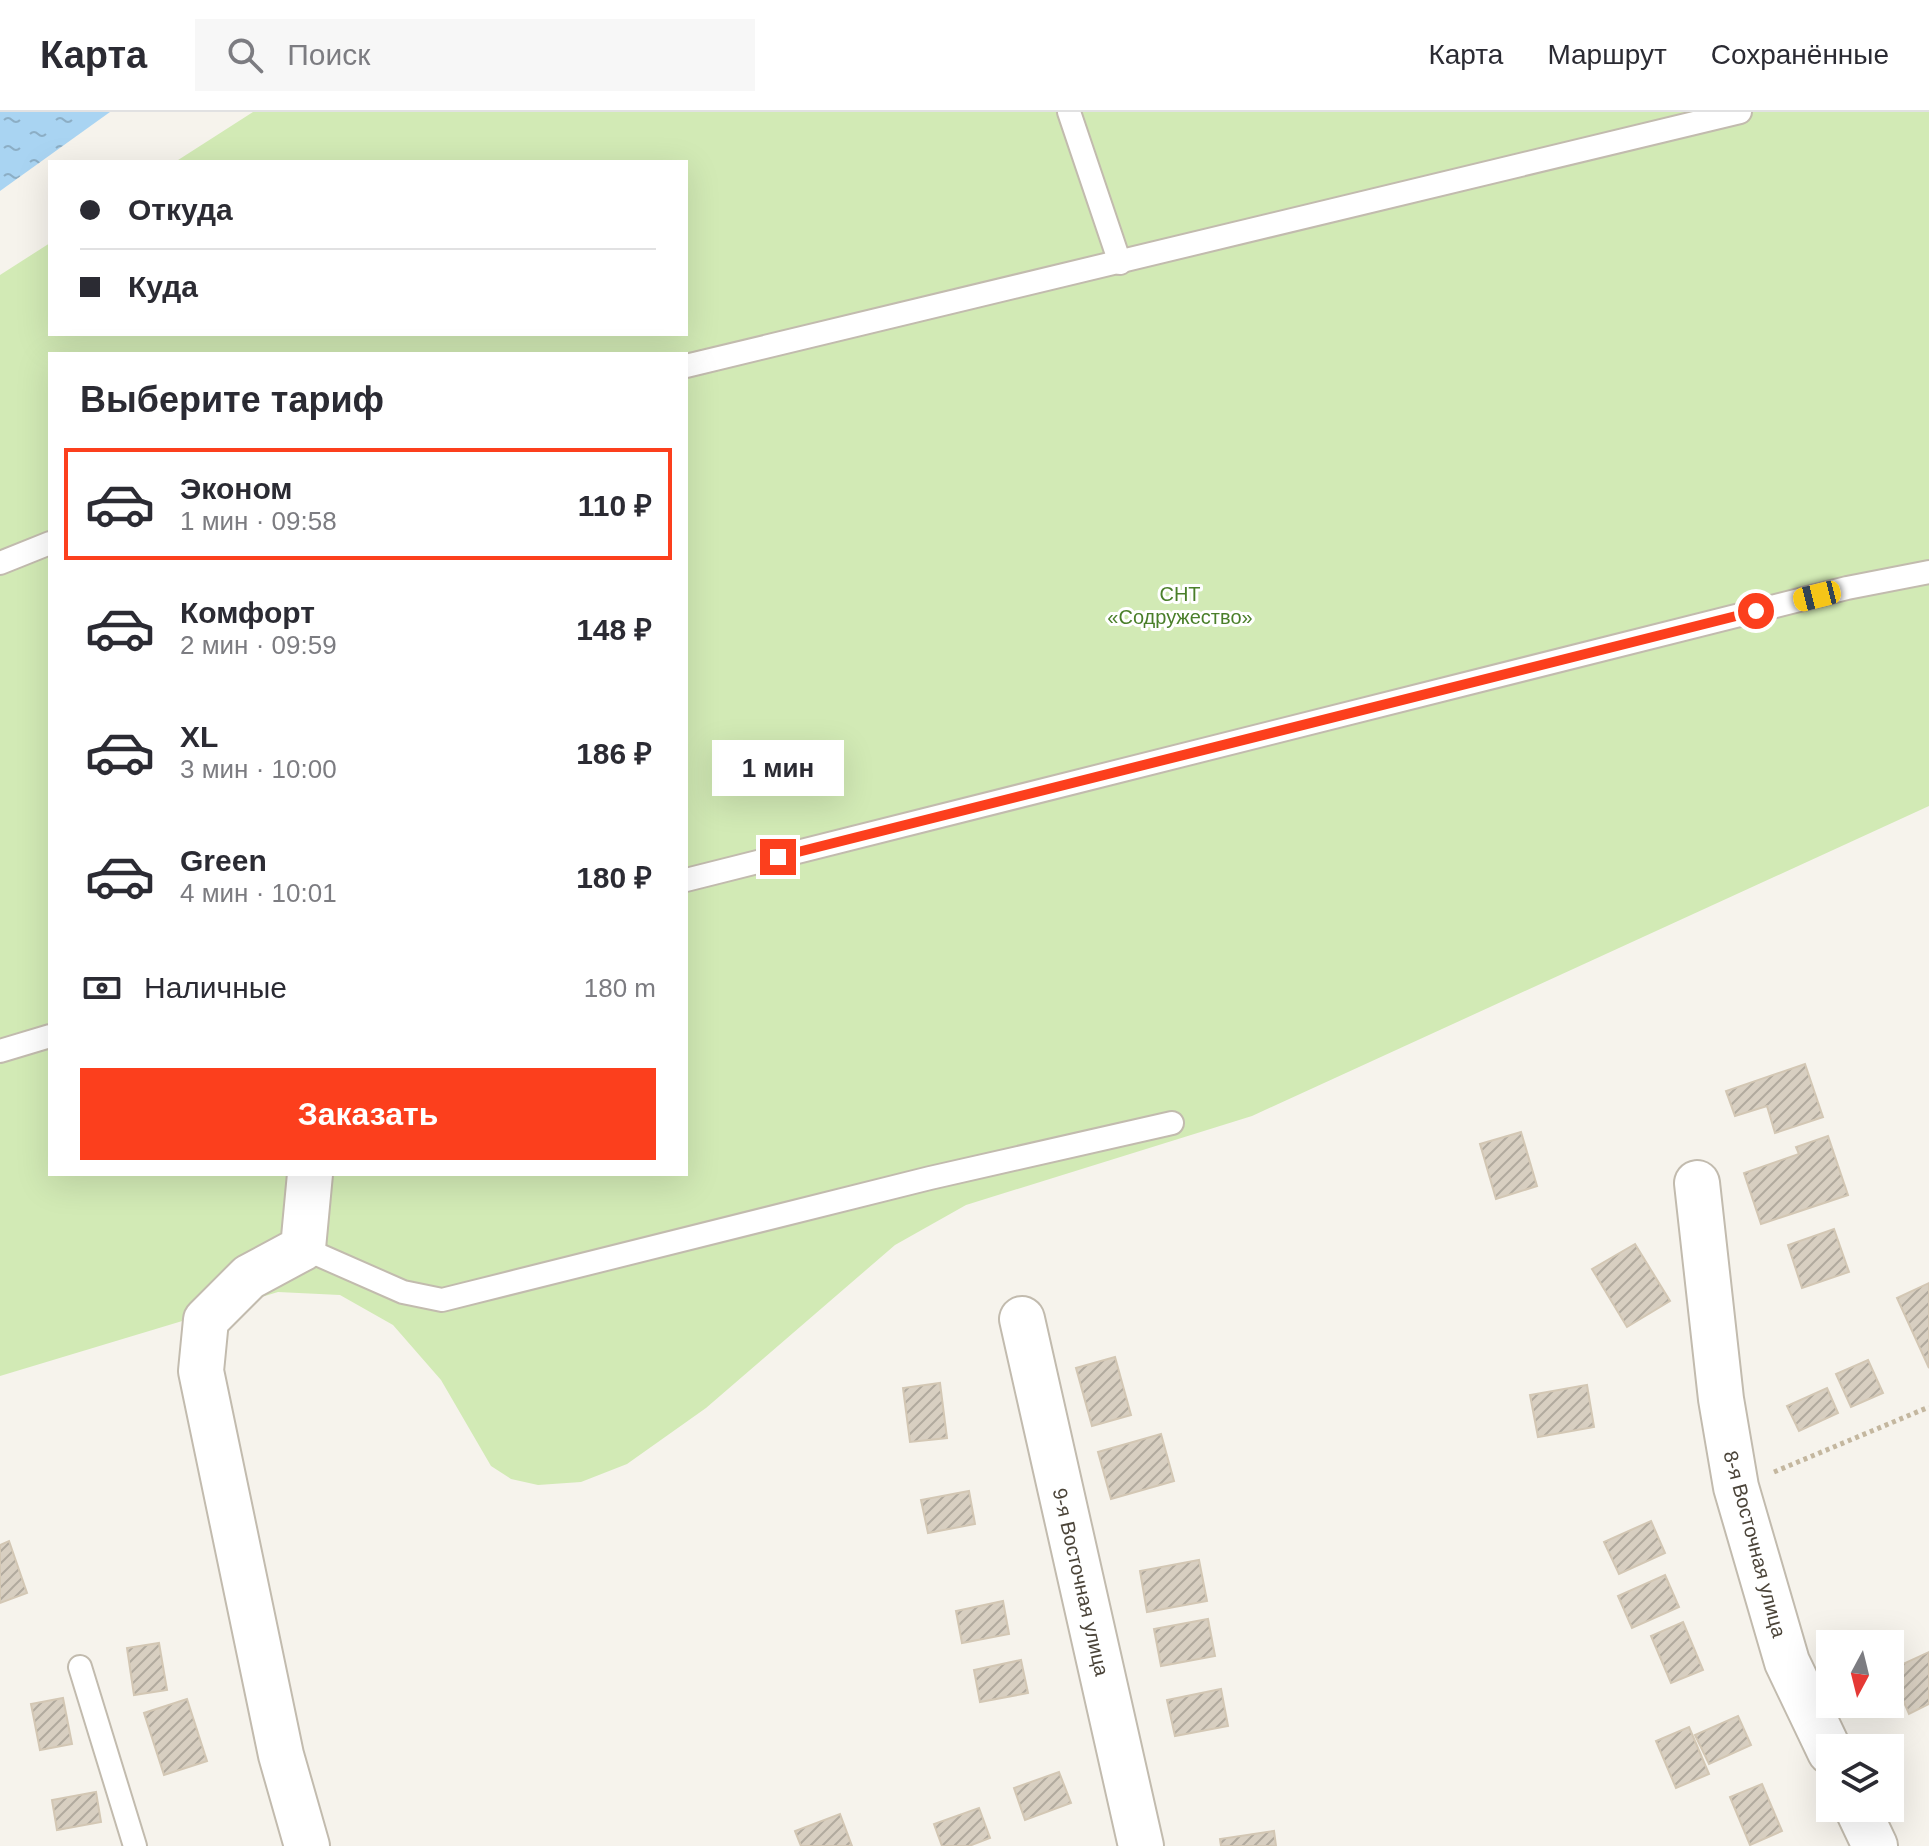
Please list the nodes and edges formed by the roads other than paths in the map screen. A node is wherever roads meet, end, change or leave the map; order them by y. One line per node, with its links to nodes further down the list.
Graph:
1 (1069, 112): 3 (lane)
2 (1740, 112): 3 (lane)
3 (1120, 263): 4 (lane)
4 (688, 366)
5 (48, 544): 6 (lane)
6 (0, 563)
7 (1929, 572): 8 (lane)
8 (688, 879)
9 (48, 1037): 10 (lane)
10 (0, 1051)
11 (1172, 1123): 14 (lane)
12 (310, 1176): 14 (street)
13 (1697, 1183): 17 (street, 8-я Восточная улица)
14 (303, 1248): 20 (street)
15 (1022, 1319): 21 (street, 9-я Восточная улица)
16 (80, 1667): 19 (lane)
17 (1821, 1734)
18 (1864, 1822): 22 (street)
19 (135, 1846)
20 (307, 1846)
21 (1141, 1846)
22 (1875, 1846)

